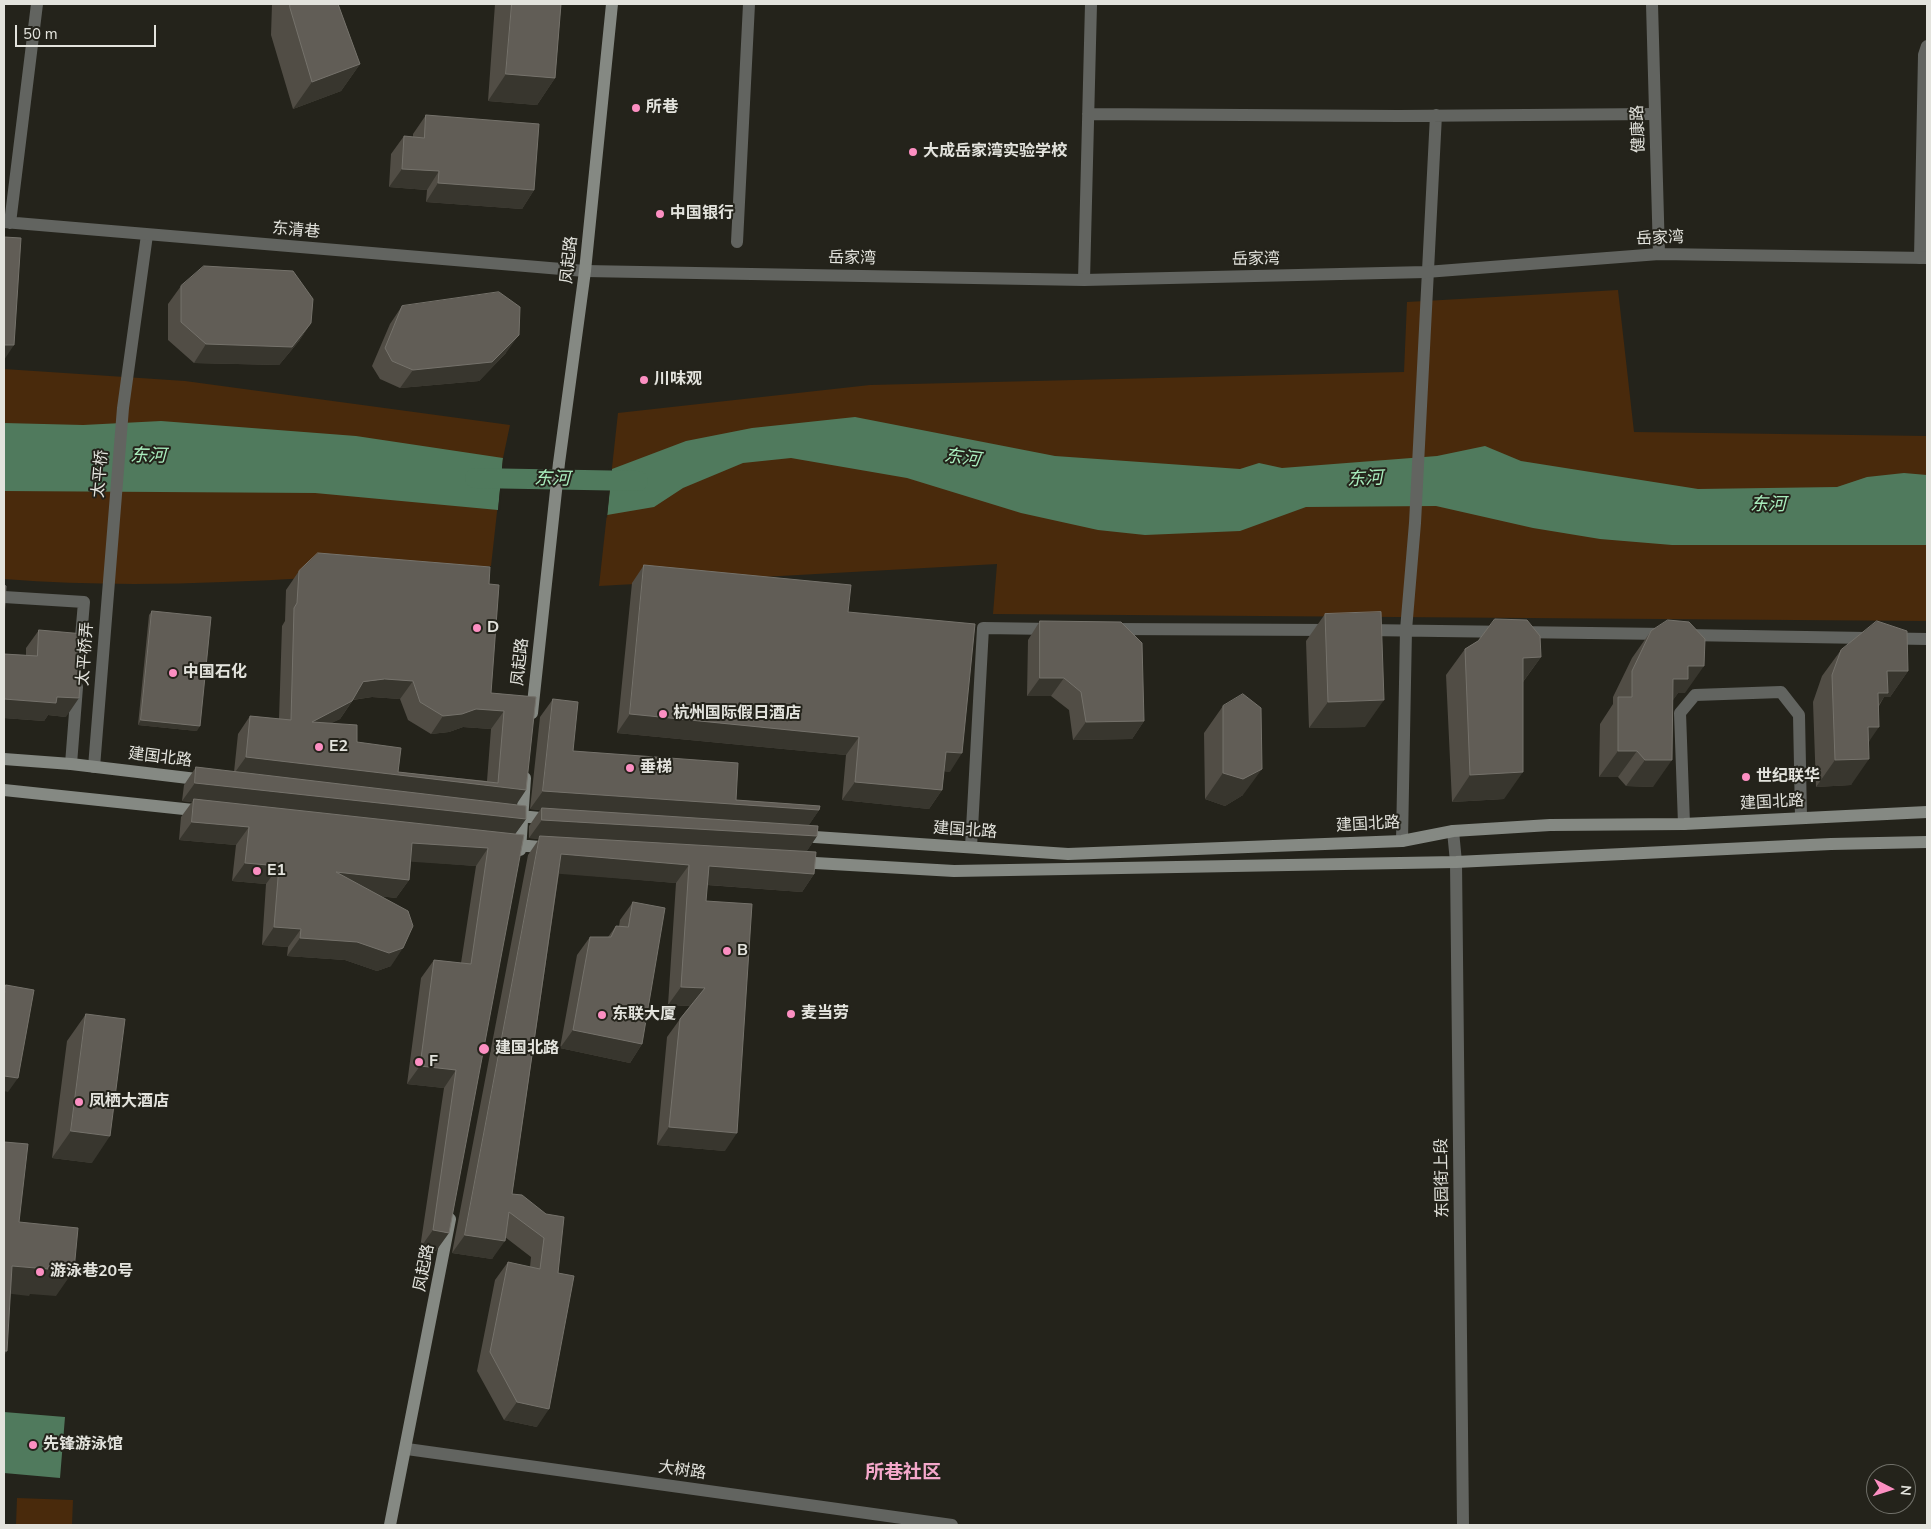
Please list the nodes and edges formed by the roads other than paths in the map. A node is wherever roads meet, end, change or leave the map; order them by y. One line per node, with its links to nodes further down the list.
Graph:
1 (37, 4): 10 (street)
2 (612, 4): 15 (main road, 凤起路)
3 (749, 4): 12 (street)
4 (1091, 4): 7 (street)
5 (1652, 4): 8 (street, 健康路)
6 (1927, 46): 14 (street)
7 (1088, 114): 9 (street); 17 (street)
8 (1655, 114): 9 (street); 13 (street, 健康路)
9 (1436, 115): 16 (street)
10 (7, 222): 11 (street, 东清巷)
11 (147, 235): 15 (street, 东清巷); 18 (street, 太平桥)
12 (737, 242)
13 (1659, 254): 14 (street, 岳家湾); 16 (street, 岳家湾)
14 (1923, 258)
15 (585, 271): 17 (street, 岳家湾); 26 (main road, 凤起路)
16 (1426, 272): 17 (street, 岳家湾); 22 (street)
17 (1084, 280)
18 (111, 544): 29 (street, 太平桥弄)
19 (4, 597): 24 (street)
20 (1062, 629): 46 (street)
21 (1101, 629): 22 (street)
22 (1406, 630): 23 (street); 42 (street)
23 (1927, 639)
24 (79, 659)
25 (78, 678): 28 (street)
26 (531, 722)
27 (4, 759): 28 (main road, 建国北路)
28 (72, 764): 29 (main road, 建国北路)
29 (94, 767): 31 (main road, 建国北路)
30 (526, 769): 36 (main road)
31 (215, 781)
32 (4, 790): 33 (main road)
33 (212, 812)
34 (1927, 812): 37 (main road, 建国北路)
35 (501, 814): 36 (main road)
36 (521, 817): 38 (main road); 45 (main road)
37 (1801, 817): 39 (main road, 建国北路); 39 (street)
38 (560, 819)
39 (1684, 824): 40 (main road, 建国北路)
40 (1453, 831): 42 (main road, 建国北路); 49 (street, 东园街上段)
41 (785, 835): 46 (main road, 建国北路)
42 (1402, 841): 46 (main road, 建国北路)
43 (1927, 842): 49 (main road)
44 (493, 843): 45 (main road)
45 (521, 846): 47 (main road); 50 (main road)
46 (972, 847)
47 (560, 848)
48 (787, 862): 49 (main road)
49 (1456, 862): 56 (street, 东园街上段)
50 (517, 865)
51 (453, 1206): 52 (main road, 凤起路)
52 (407, 1448): 53 (street, 大树路); 54 (main road, 凤起路)
53 (860, 1519): 55 (street, 大树路)
54 (390, 1525)
55 (952, 1525)
56 (1462, 1525)

